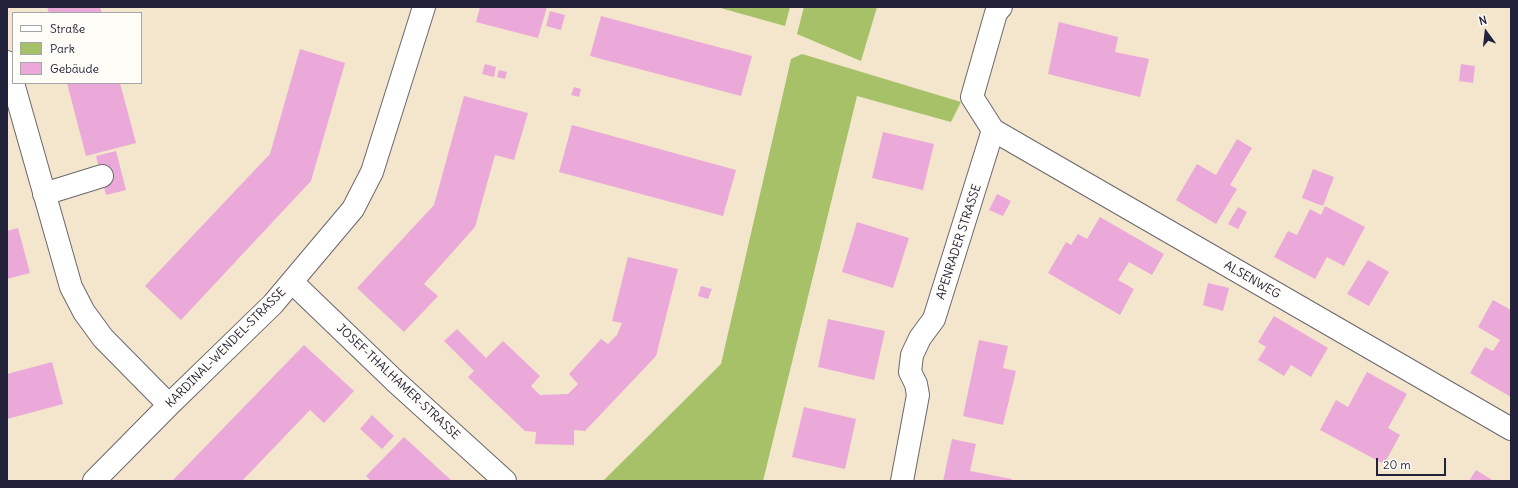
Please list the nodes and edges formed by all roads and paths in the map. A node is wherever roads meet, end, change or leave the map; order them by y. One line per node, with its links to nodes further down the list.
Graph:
1 (424, 7): 9 (street, KARDINAL-WENDEL-STRASSE)
2 (1001, 7): 6 (street)
3 (7, 62): 4 (street)
4 (12, 80)
5 (13, 84): 8 (street)
6 (993, 130): 11 (street, ALSENWEG); 14 (street, APENRADER STRASSE)
7 (102, 176): 8 (street)
8 (44, 194): 10 (street)
9 (292, 282): 10 (street, KARDINAL-WENDEL-STRASSE); 13 (street, JOSEF-THALHAMER-STRASSE)
10 (169, 405): 12 (street, KARDINAL-WENDEL-STRASSE)
11 (1511, 429)
12 (94, 481)
13 (505, 481)
14 (902, 481)

